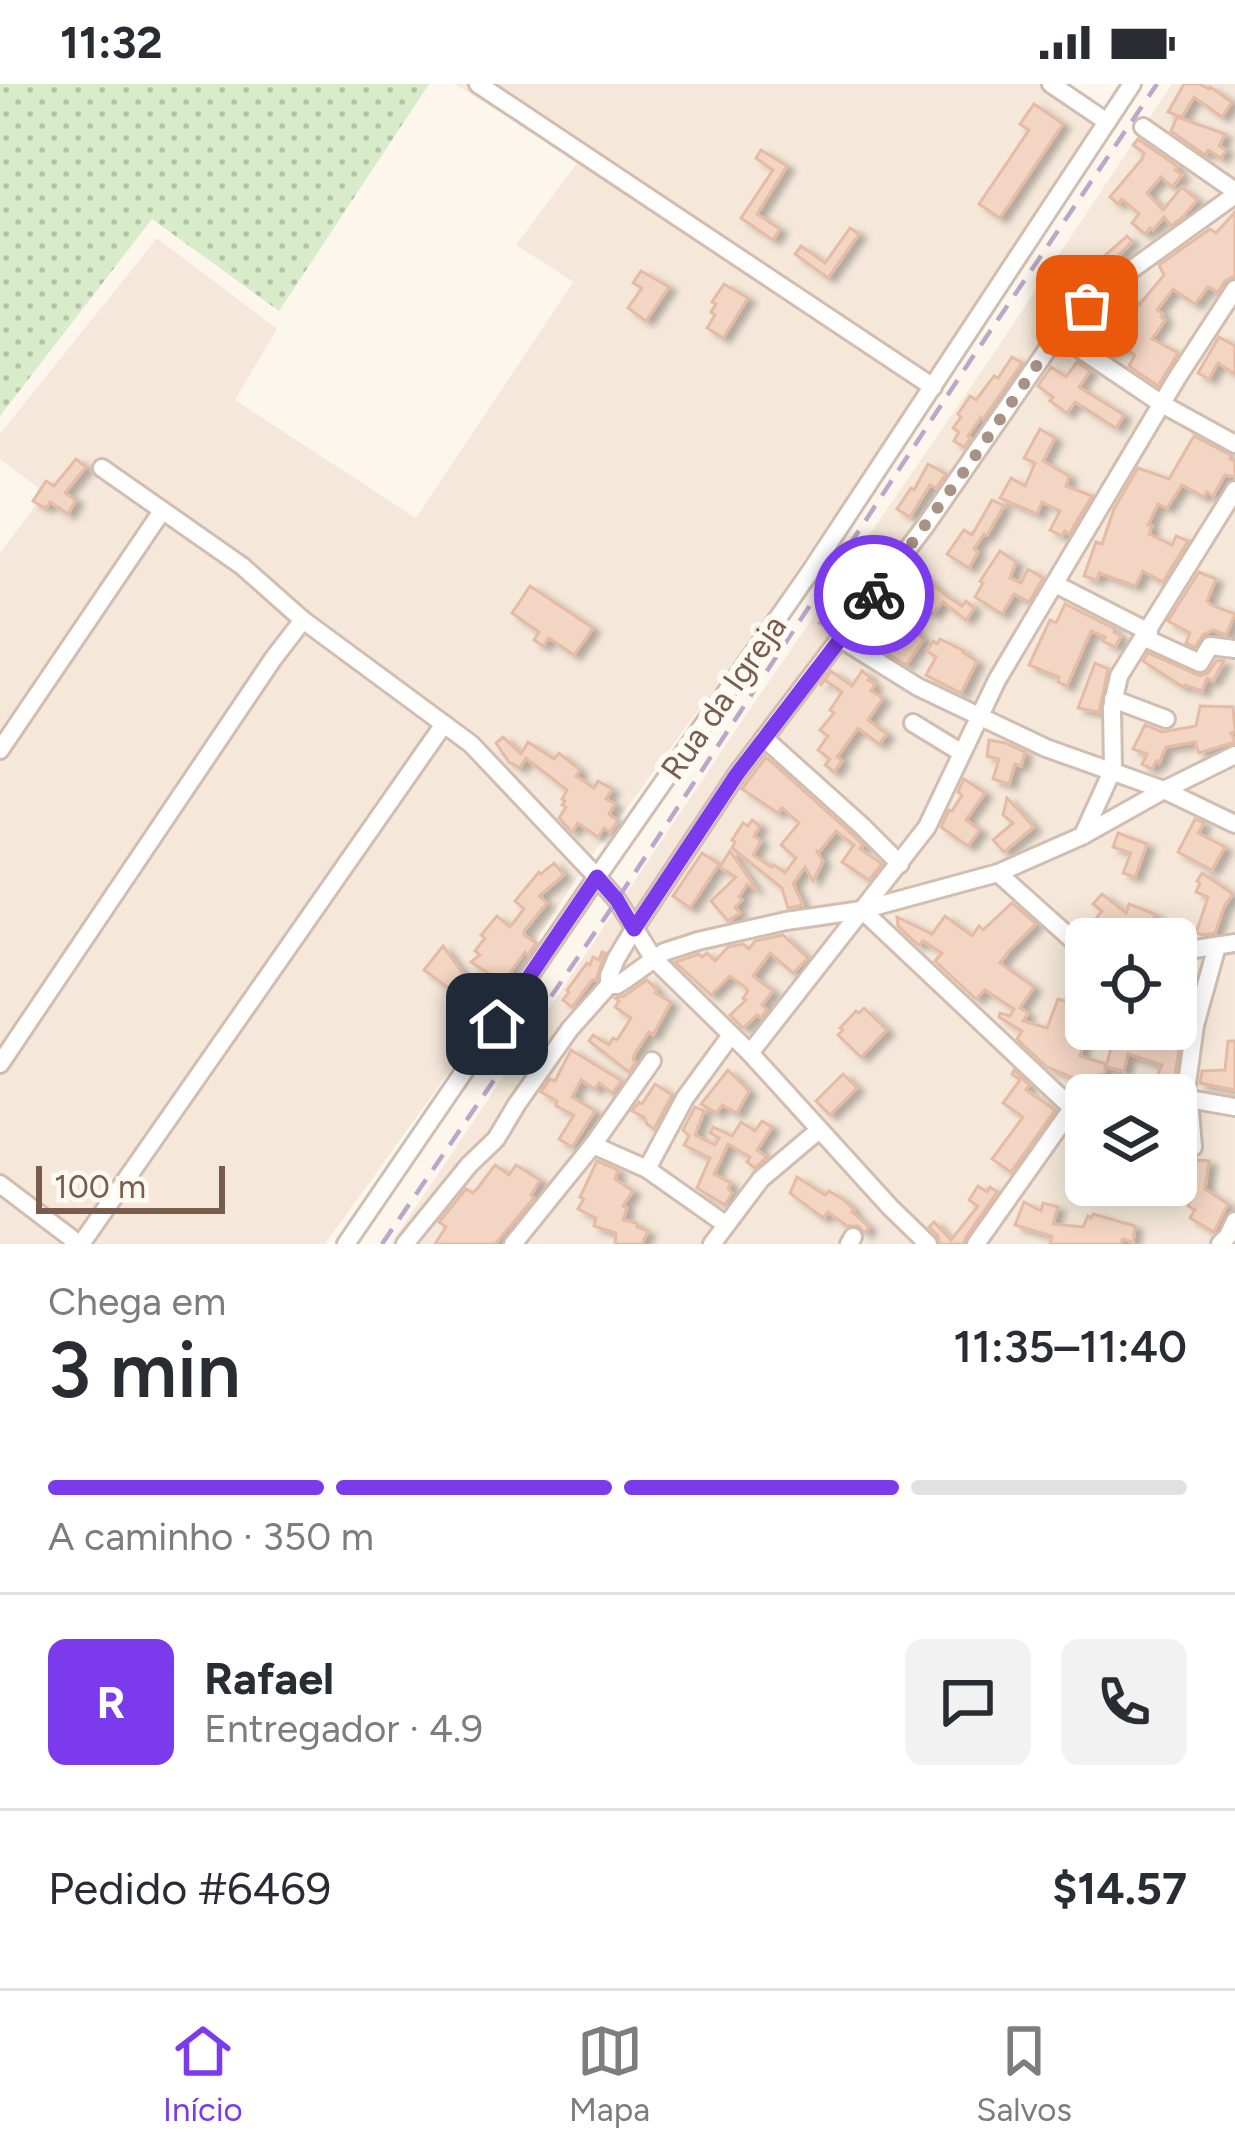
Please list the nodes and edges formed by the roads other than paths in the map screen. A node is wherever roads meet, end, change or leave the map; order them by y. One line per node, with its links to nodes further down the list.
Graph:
1 (478, 84): 9 (street)
2 (1051, 84): 4 (street)
3 (1132, 84): 4 (street, Rua da Igreja)
4 (1107, 122): 9 (street, Rua da Igreja)
5 (1143, 127): 6 (street)
6 (1235, 193): 8 (street)
7 (1235, 289): 10 (street)
8 (1058, 334): 10 (street); 18 (street)
9 (933, 387): 34 (street, Rua da Igreja)
10 (1162, 404): 11 (street); 15 (street)
11 (1235, 444)
12 (102, 468): 14 (street)
13 (1235, 490): 17 (street)
14 (162, 512): 16 (street); 26 (street)
15 (1055, 584): 17 (street); 21 (street)
16 (303, 620): 24 (street); 46 (street)
17 (1147, 635): 19 (street); 20 (street)
18 (841, 639): 21 (street); 25 (street)
19 (1235, 649)
20 (1113, 699): 22 (street); 29 (street)
21 (980, 716): 27 (street); 29 (street)
22 (1166, 719)
23 (913, 723): 27 (street)
24 (445, 724): 34 (street); 56 (street)
25 (764, 738): 33 (street); 37 (street)
26 (0, 751)
27 (962, 753): 33 (street)
28 (1235, 755): 30 (street)
29 (1113, 769): 30 (street); 32 (street)
30 (1165, 790): 31 (street); 32 (street)
31 (1235, 824)
32 (1082, 836): 35 (street)
33 (900, 864): 36 (street)
34 (602, 870): 37 (street); 57 (street, Rua da Igreja)
35 (998, 873): 36 (street); 38 (street)
36 (862, 910): 40 (street); 44 (street); 48 (street)
37 (634, 929): 40 (street); 41 (street)
38 (1065, 933)
39 (1226, 944): 42 (street)
40 (653, 958): 41 (street); 43 (street)
41 (609, 985): 58 (street)
42 (1197, 1020)
43 (731, 1035): 44 (street); 53 (street)
44 (751, 1053): 51 (street)
45 (652, 1060): 52 (street)
46 (0, 1064)
47 (1197, 1100): 49 (street)
48 (1065, 1101)
49 (1235, 1107)
50 (1065, 1116): 62 (street)
51 (819, 1130): 55 (street); 61 (street)
52 (593, 1145): 53 (street); 59 (street)
53 (647, 1169): 55 (street)
54 (1, 1186): 56 (street)
55 (725, 1224): 60 (street)
56 (80, 1244)
57 (346, 1244)
58 (406, 1244)
59 (513, 1244)
60 (712, 1244)
61 (928, 1244)
62 (976, 1244)

